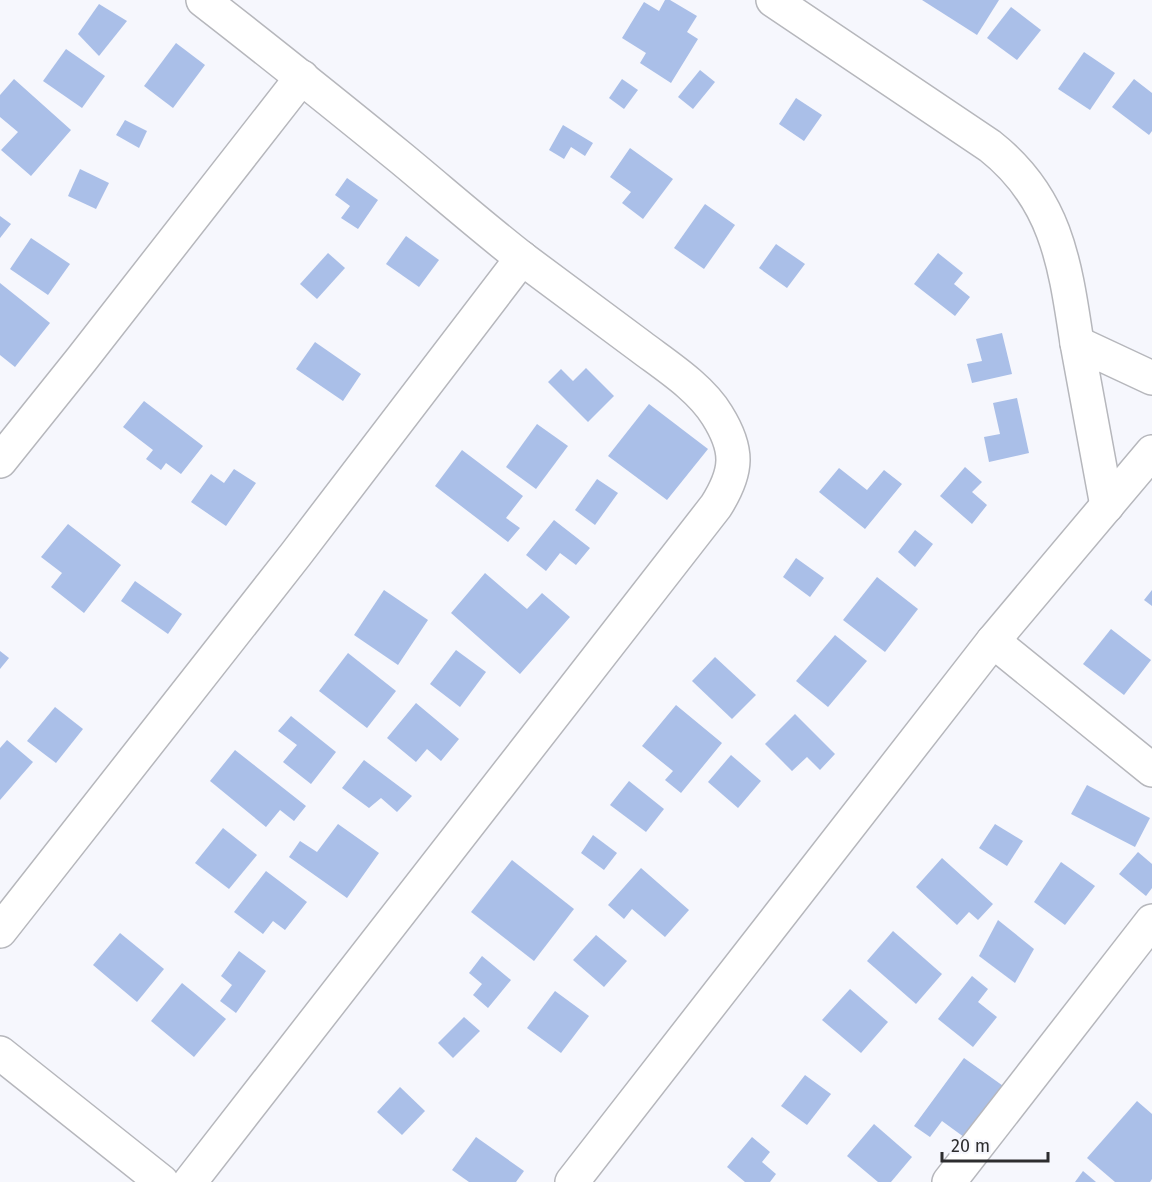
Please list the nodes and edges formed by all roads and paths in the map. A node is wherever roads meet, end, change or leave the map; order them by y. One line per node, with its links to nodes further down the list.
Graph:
1 (203, 0): 3 (street)
2 (773, 0): 5 (street)
3 (302, 77): 4 (street); 8 (street)
4 (522, 258): 13 (street); 16 (street)
5 (1077, 343): 6 (street); 9 (street)
6 (1152, 378)
7 (1152, 452): 9 (street)
8 (0, 461)
9 (1107, 506): 10 (street)
10 (993, 641): 11 (street); 17 (street)
11 (1152, 770)
12 (1152, 921): 18 (street)
13 (0, 931)
14 (0, 1053): 15 (street)
15 (162, 1182)
16 (190, 1182)
17 (572, 1182)
18 (949, 1182)

